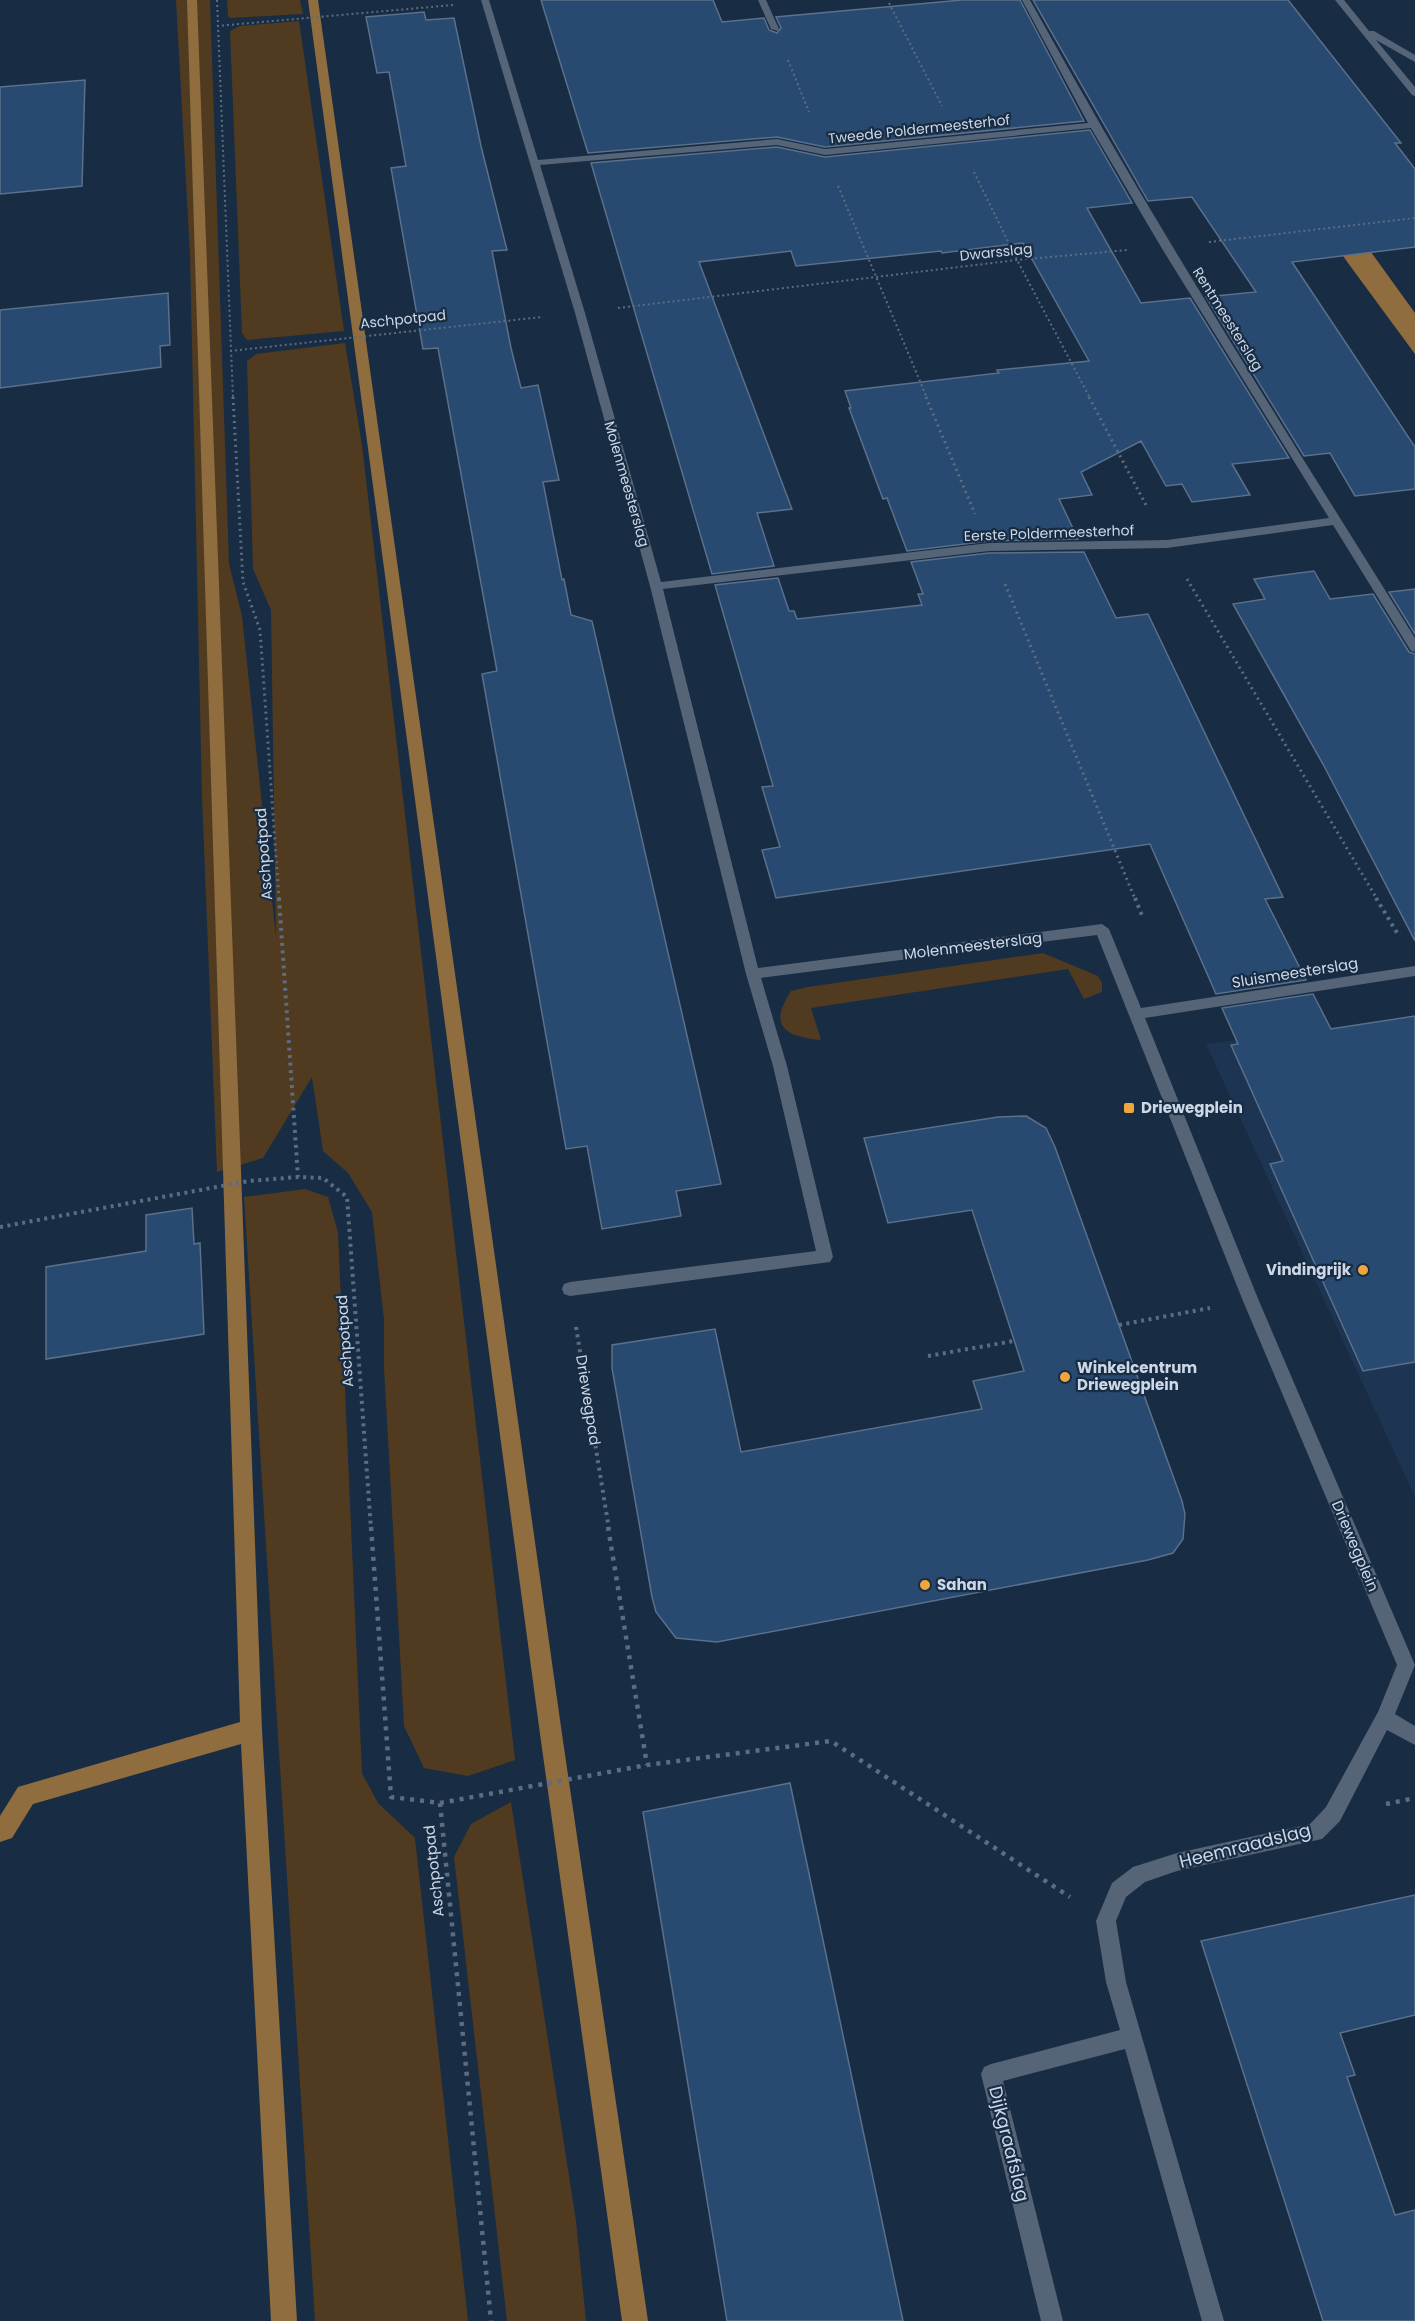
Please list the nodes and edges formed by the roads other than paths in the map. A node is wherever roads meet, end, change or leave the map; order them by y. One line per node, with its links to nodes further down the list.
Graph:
1 (762, 0): 6 (street)
2 (1026, 0): 9 (street, Rentmeesterslag)
3 (1339, 0): 5 (street)
4 (485, 1): 10 (street, Molenmeesterslag)
5 (1363, 28): 7 (street); 8 (street)
6 (775, 29)
7 (1415, 58)
8 (1415, 93)
9 (1094, 124): 10 (street, Tweede Poldermeesterhof); 11 (street, Rentmeesterslag)
10 (533, 163): 12 (street, Molenmeesterslag)
11 (1337, 521): 12 (street, Eerste Poldermeesterhof); 13 (street, Rentmeesterslag)
12 (656, 585): 15 (street, Molenmeesterslag)
13 (1415, 648)
14 (1415, 971): 16 (street, Sluismeesterslag)
15 (753, 974): 16 (street, Molenmeesterslag); 17 (street, Molenmeesterslag)
16 (1136, 1014): 18 (street, Driewegplein)
17 (570, 1289)
18 (1384, 1718): 19 (street); 20 (street, Heemraadslag)
19 (1415, 1736)
20 (1133, 2037): 21 (street, Dijkgraafslag); 22 (street)
21 (1052, 2321)
22 (1213, 2321)

